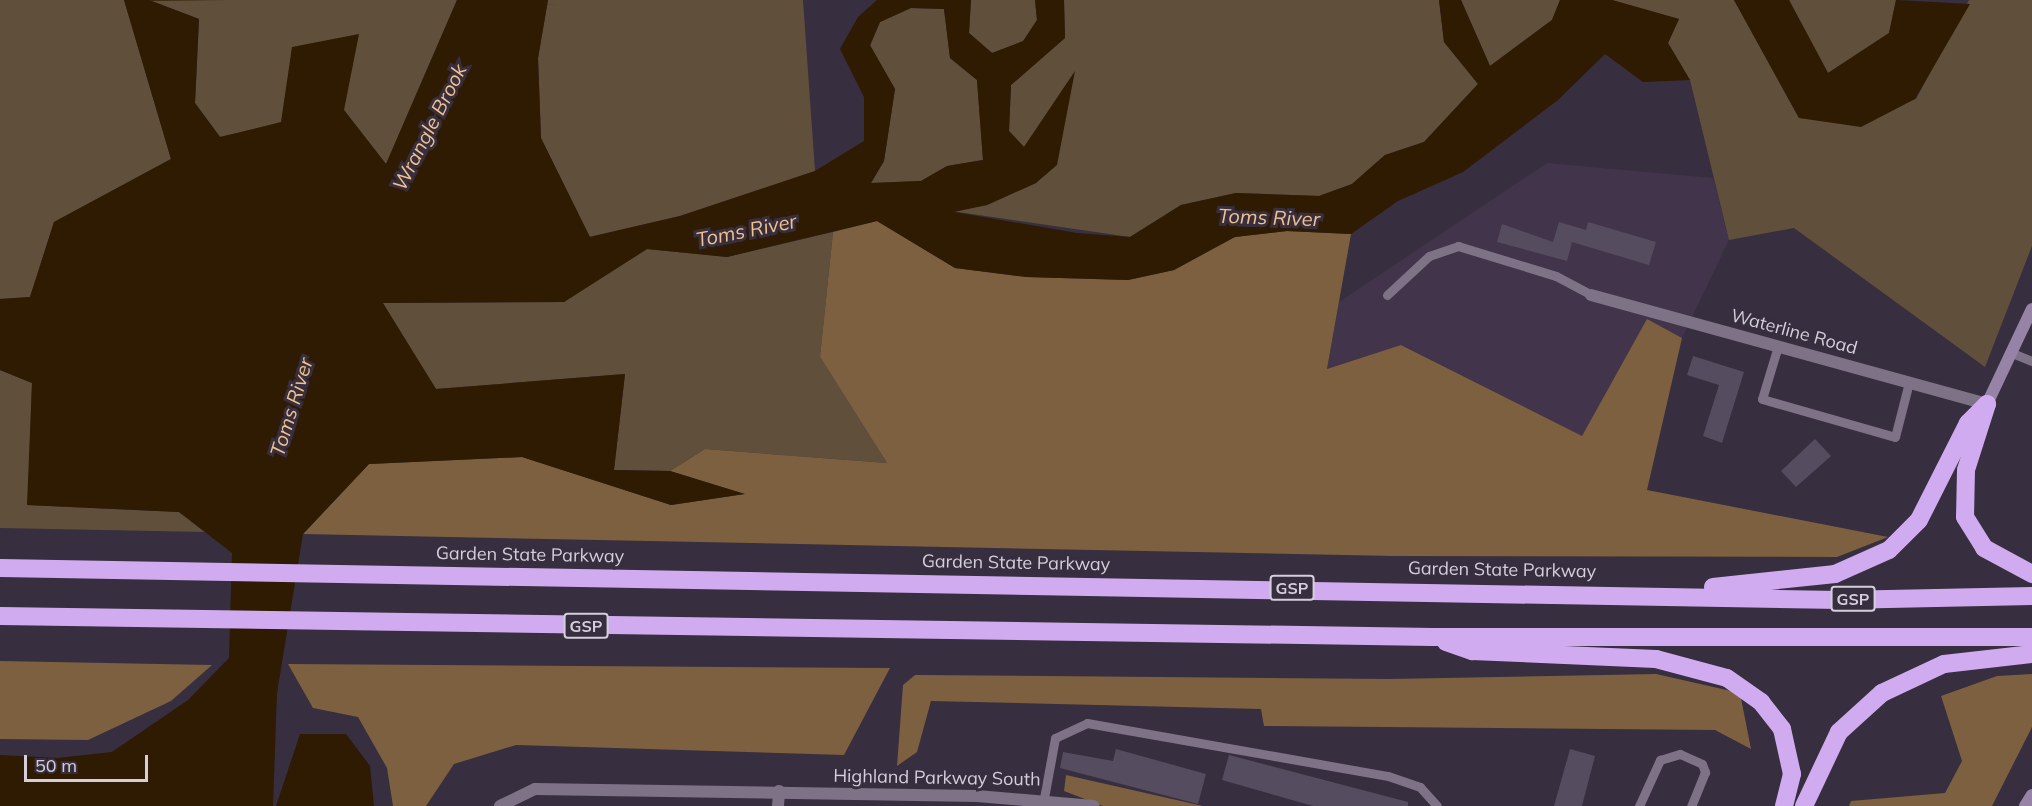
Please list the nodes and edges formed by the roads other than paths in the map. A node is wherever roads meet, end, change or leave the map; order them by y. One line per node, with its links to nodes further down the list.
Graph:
1 (1387, 295): 2 (lane)
2 (1591, 295): 5 (street, Waterline Road)
3 (2032, 309): 6 (main road)
4 (2032, 331): 6 (main road)
5 (1779, 346): 8 (street, Waterline Road); 8 (lane)
6 (2014, 349): 7 (lane); 9 (main road)
7 (2032, 361)
8 (1909, 382): 9 (street, Waterline Road)
9 (1987, 404): 11 (highway); 12 (highway)
10 (0, 568): 12 (highway, Garden State Parkway / GSP)
11 (2032, 574)
12 (1673, 594): 13 (highway, Garden State Parkway / GSP)
13 (2032, 596)
14 (0, 616): 15 (highway, GSP)
15 (1433, 637): 16 (highway, GSP); 27 (highway)
16 (2032, 637)
17 (2032, 654): 28 (highway)
18 (779, 791): 20 (street, Highland Parkway South); 21 (street, Highland Parkway South); 22 (street)
19 (2032, 795): 29 (main road)
20 (1044, 798): 23 (street, Highland Parkway South); 24 (lane)
21 (500, 806)
22 (778, 806)
23 (1094, 806)
24 (1437, 806)
25 (1639, 806): 26 (lane)
26 (1691, 806)
27 (1784, 806)
28 (1804, 806)
29 (2025, 806)

